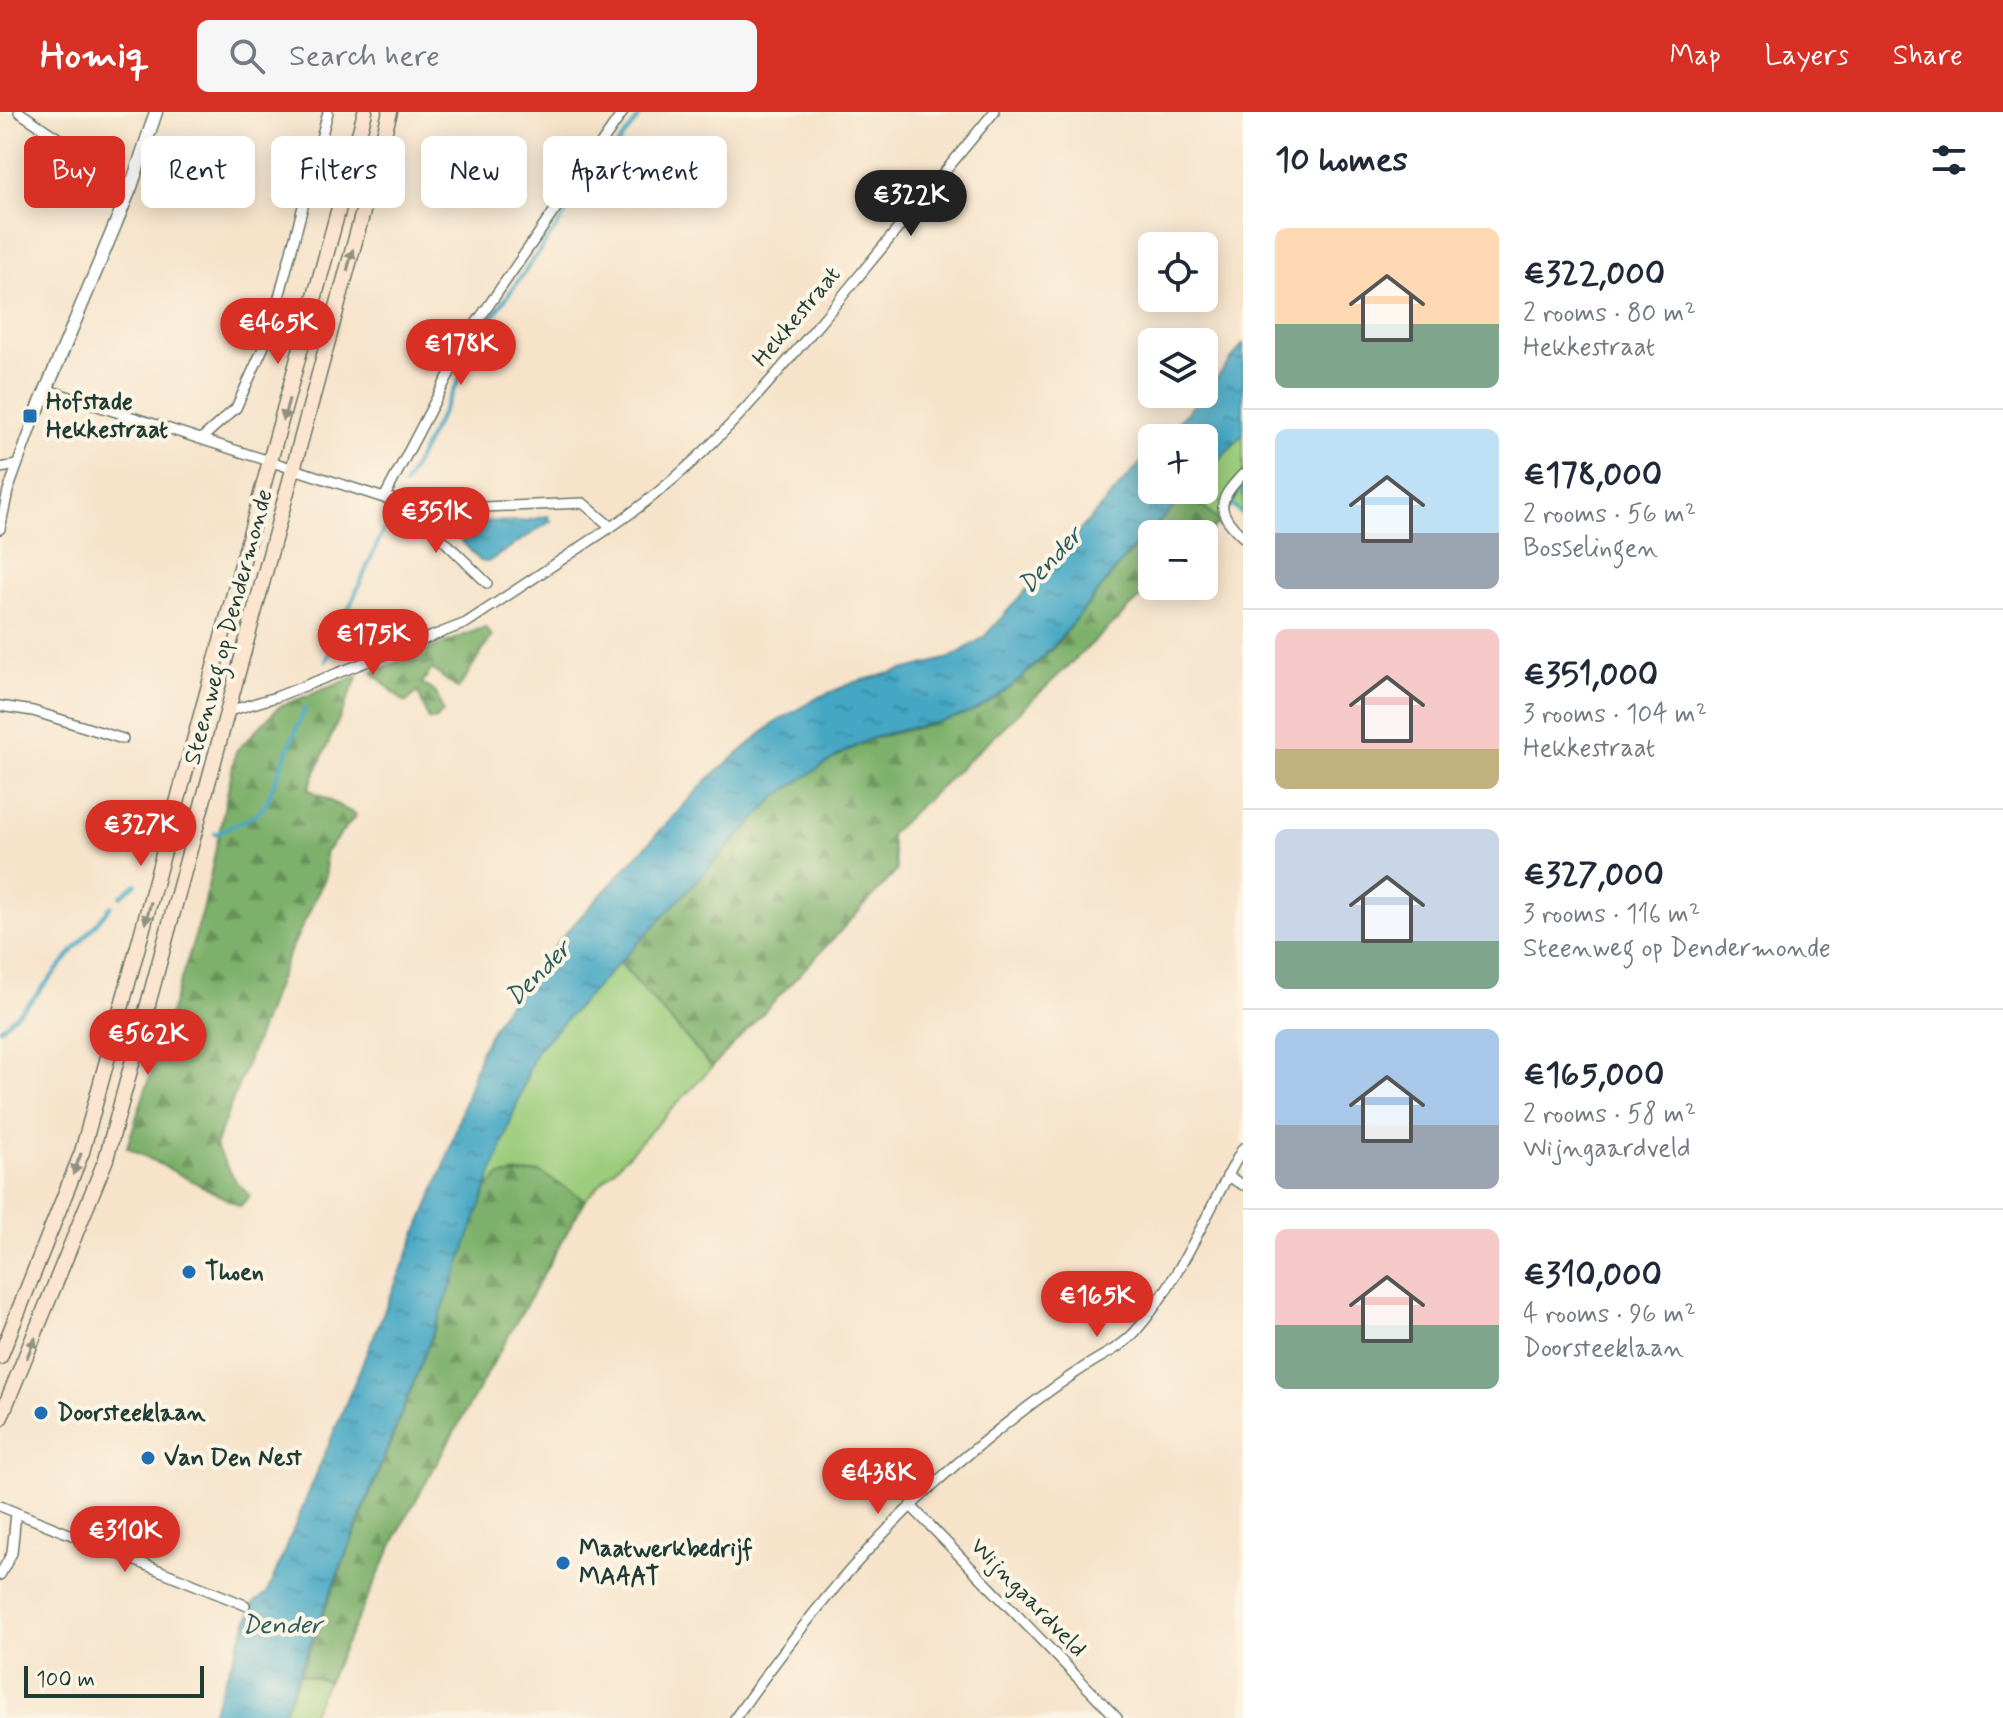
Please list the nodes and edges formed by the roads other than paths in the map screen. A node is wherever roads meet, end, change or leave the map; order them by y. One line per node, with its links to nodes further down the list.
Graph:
1 (19, 112): 8 (street)
2 (156, 112): 8 (street)
3 (328, 112): 11 (street)
4 (365, 112): 12 (main road, Steenweg op Dendermonde, one-way to 12)
5 (390, 112): 15 (main road, Steenweg op Dendermonde, one-way to 5)
6 (623, 112): 17 (street)
7 (994, 112): 19 (street, Hekkestraat)
8 (131, 187): 9 (street)
9 (48, 390): 10 (street); 11 (street)
10 (34, 419): 13 (street)
11 (202, 438): 12 (street)
12 (273, 460): 15 (street); 29 (main road, Steenweg op Dendermonde, one-way to 29)
13 (17, 465): 14 (street); 20 (street)
14 (0, 468)
15 (294, 471): 17 (street); 24 (main road, Steenweg op Dendermonde)
16 (1243, 474): 21 (street)
17 (384, 498): 18 (street)
18 (426, 505): 19 (street); 22 (street)
19 (611, 527): 24 (street, Hekkestraat)
20 (0, 529)
21 (1243, 537)
22 (487, 583)
23 (0, 706): 25 (street)
24 (229, 711): 30 (main road, Steenweg op Dendermonde, one-way to 24)
25 (123, 739)
26 (1243, 1148): 27 (street)
27 (1227, 1176): 28 (street); 32 (street)
28 (1243, 1185)
29 (0, 1357)
30 (0, 1419)
31 (0, 1506): 33 (street)
32 (911, 1506): 36 (street); 37 (street, Wijngaardveld)
33 (16, 1513): 34 (street); 35 (street)
34 (0, 1575)
35 (245, 1605)
36 (735, 1718)
37 (1117, 1718)

